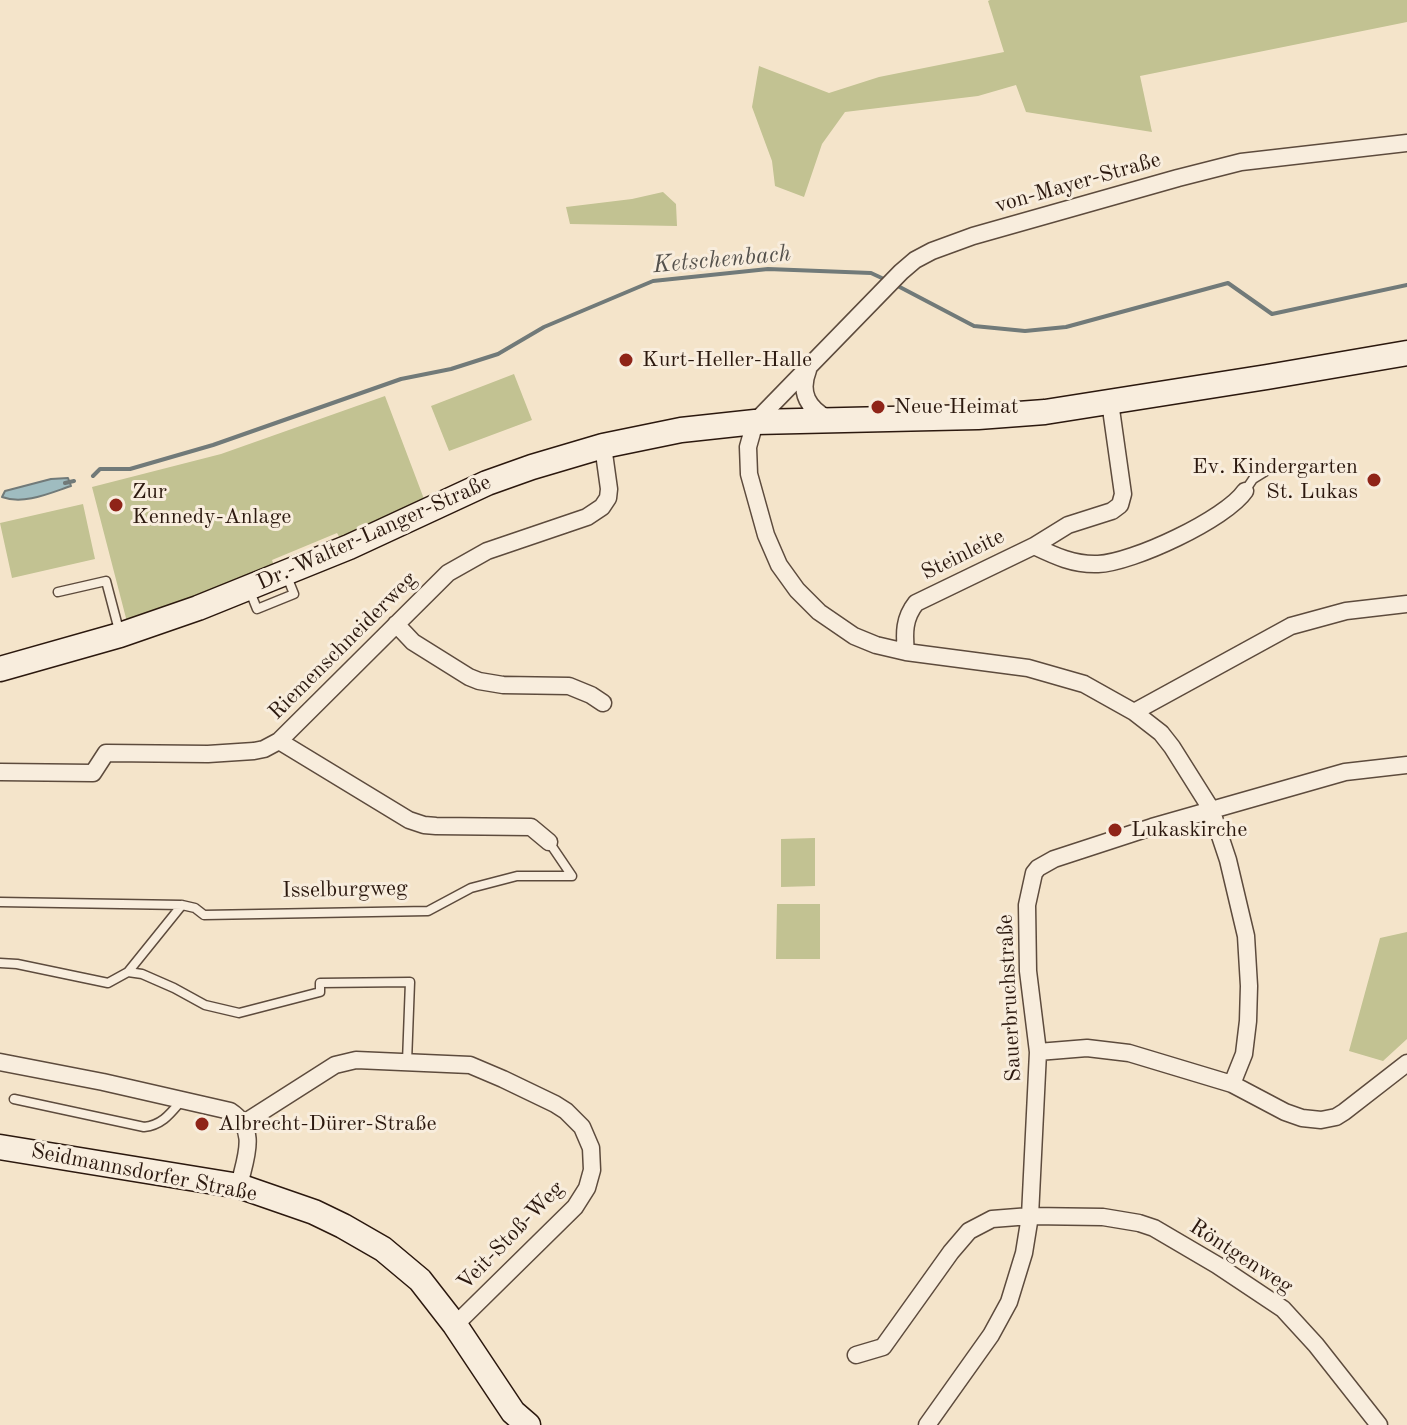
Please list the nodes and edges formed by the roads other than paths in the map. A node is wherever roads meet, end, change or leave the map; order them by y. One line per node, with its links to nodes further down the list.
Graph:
1 (1407, 143): 3 (street, von-Mayer-Straße)
2 (1407, 353): 4 (street)
3 (809, 367): 5 (street); 6 (street, von-Mayer-Straße)
4 (1110, 402): 5 (street); 10 (street, Steinleite)
5 (830, 420): 6 (street)
6 (755, 422): 7 (street, Dr.-Walter-Langer-Straße); 15 (street)
7 (603, 446): 13 (street, Riemenschneiderweg); 14 (street, Dr.-Walter-Langer-Straße)
8 (1266, 471): 9 (lane)
9 (1245, 491): 10 (street, Steinleite)
10 (1034, 546): 15 (street, Steinleite)
11 (58, 592): 14 (lane)
12 (1407, 604): 18 (street)
13 (396, 624): 17 (street); 19 (street, Riemenschneiderweg)
14 (120, 635): 16 (street, Dr.-Walter-Langer-Straße)
15 (906, 652): 18 (street)
16 (0, 669)
17 (603, 703)
18 (1134, 712): 22 (street)
19 (279, 741): 21 (street, Riemenschneiderweg); 23 (street, Isselburgweg)
20 (1407, 765): 22 (street)
21 (0, 772)
22 (1211, 809): 28 (street, Sauerbruchstraße); 32 (street)
23 (549, 842): 25 (lane, Isselburgweg)
24 (0, 902): 25 (lane)
25 (182, 905): 27 (lane)
26 (0, 963): 27 (lane)
27 (128, 972): 30 (lane)
28 (1038, 1052): 32 (street); 38 (street, Sauerbruchstraße)
29 (0, 1062): 34 (street)
30 (407, 1063): 35 (street, Veit-Stoß-Weg); 39 (street, Veit-Stoß-Weg)
31 (1407, 1063): 32 (street)
32 (1232, 1084)
33 (14, 1099): 34 (lane)
34 (182, 1100): 35 (street)
35 (244, 1123): 37 (street)
36 (0, 1147): 37 (street, Seidmannsdorfer Straße)
37 (239, 1186): 39 (street, Seidmannsdorfer Straße)
38 (1030, 1216): 40 (street); 42 (street, Sauerbruchstraße); 43 (street, Röntgenweg)
39 (455, 1325): 41 (street, Seidmannsdorfer Straße)
40 (856, 1355)
41 (528, 1425)
42 (927, 1425)
43 (1379, 1425)

